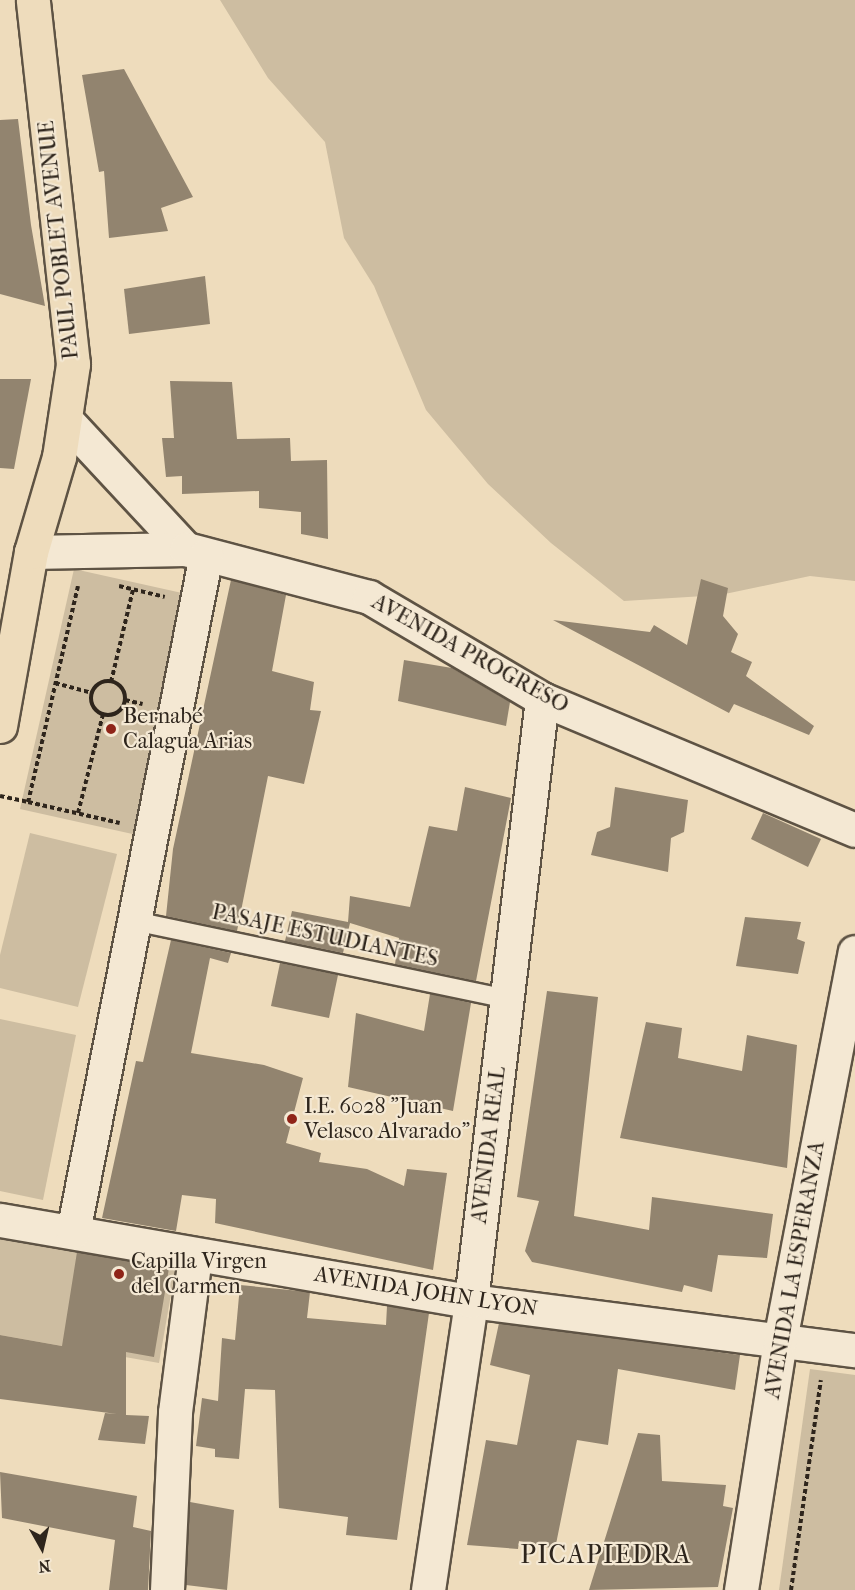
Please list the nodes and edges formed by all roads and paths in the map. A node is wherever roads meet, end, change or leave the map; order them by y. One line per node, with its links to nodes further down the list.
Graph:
1 (33, 0): 2 (main road, PAUL POBLET AVENUE)
2 (65, 419): 3 (main road, PAUL POBLET AVENUE); 4 (street)
3 (31, 552): 4 (street, AVENIDA PROGRESO); 14 (main road, PAUL POBLET AVENUE)
4 (196, 552): 12 (street, AVENIDA PROGRESO); 20 (street)
5 (80, 577): 10 (path)
6 (112, 585): 7 (path)
7 (133, 590): 8 (path); 9 (path)
8 (175, 599)
9 (111, 682): 11 (path); 13 (path)
10 (55, 683): 11 (path); 16 (path)
11 (92, 693): 13 (path)
12 (542, 699): 19 (street, AVENIDA PROGRESO); 22 (street, AVENIDA REAL)
13 (104, 714): 17 (path)
14 (0, 726)
15 (0, 796): 16 (path)
16 (28, 802): 17 (path)
17 (78, 813): 18 (path)
18 (123, 824)
19 (855, 830)
20 (134, 921): 22 (lane, PASAJE ESTUDIANTES); 24 (street)
21 (855, 952): 27 (street, AVENIDA LA ESPERANZA)
22 (507, 999): 26 (street, AVENIDA REAL)
23 (0, 1220): 24 (street, AVENIDA JOHN LYON)
24 (73, 1232): 25 (street, AVENIDA JOHN LYON)
25 (195, 1255): 26 (street, AVENIDA JOHN LYON); 30 (street)
26 (471, 1301): 27 (street, AVENIDA JOHN LYON); 31 (street, AVENIDA REAL)
27 (780, 1340): 28 (street, AVENIDA JOHN LYON); 32 (street, AVENIDA LA ESPERANZA)
28 (855, 1350)
29 (833, 1381): 33 (path)
30 (167, 1590)
31 (428, 1590)
32 (741, 1590)
33 (791, 1590)

